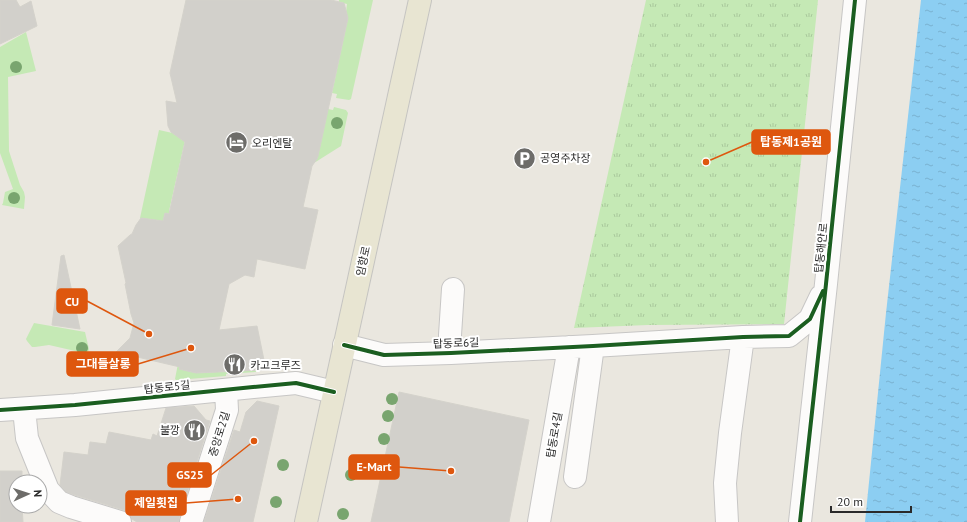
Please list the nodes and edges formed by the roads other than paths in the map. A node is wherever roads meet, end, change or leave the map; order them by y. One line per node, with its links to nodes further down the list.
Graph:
1 (420, 0): 6 (main road, 임항로)
2 (856, 0): 3 (street, 탑동해안로)
3 (826, 284): 5 (street, 탑동로6길); 20 (street, 탑동해안로)
4 (452, 289): 9 (street)
5 (743, 337): 7 (street, 탑동로6길); 19 (street)
6 (344, 345): 9 (street, 탑동로6길); 11 (main road, 임항로)
7 (593, 346): 8 (street, 탑동로6길); 14 (street)
8 (569, 347): 9 (street, 탑동로6길); 18 (street, 탑동로4길)
9 (451, 353)
10 (226, 390): 11 (street, 탑동로5길); 12 (street, 탑동로5길); 16 (street, 중앙로2길)
11 (334, 392): 17 (main road, 임항로)
12 (24, 409): 13 (street, 탑동로5길); 15 (street)
13 (0, 410)
14 (575, 477)
15 (120, 522)
16 (191, 522)
17 (306, 522)
18 (538, 522)
19 (728, 522)
20 (800, 522)

